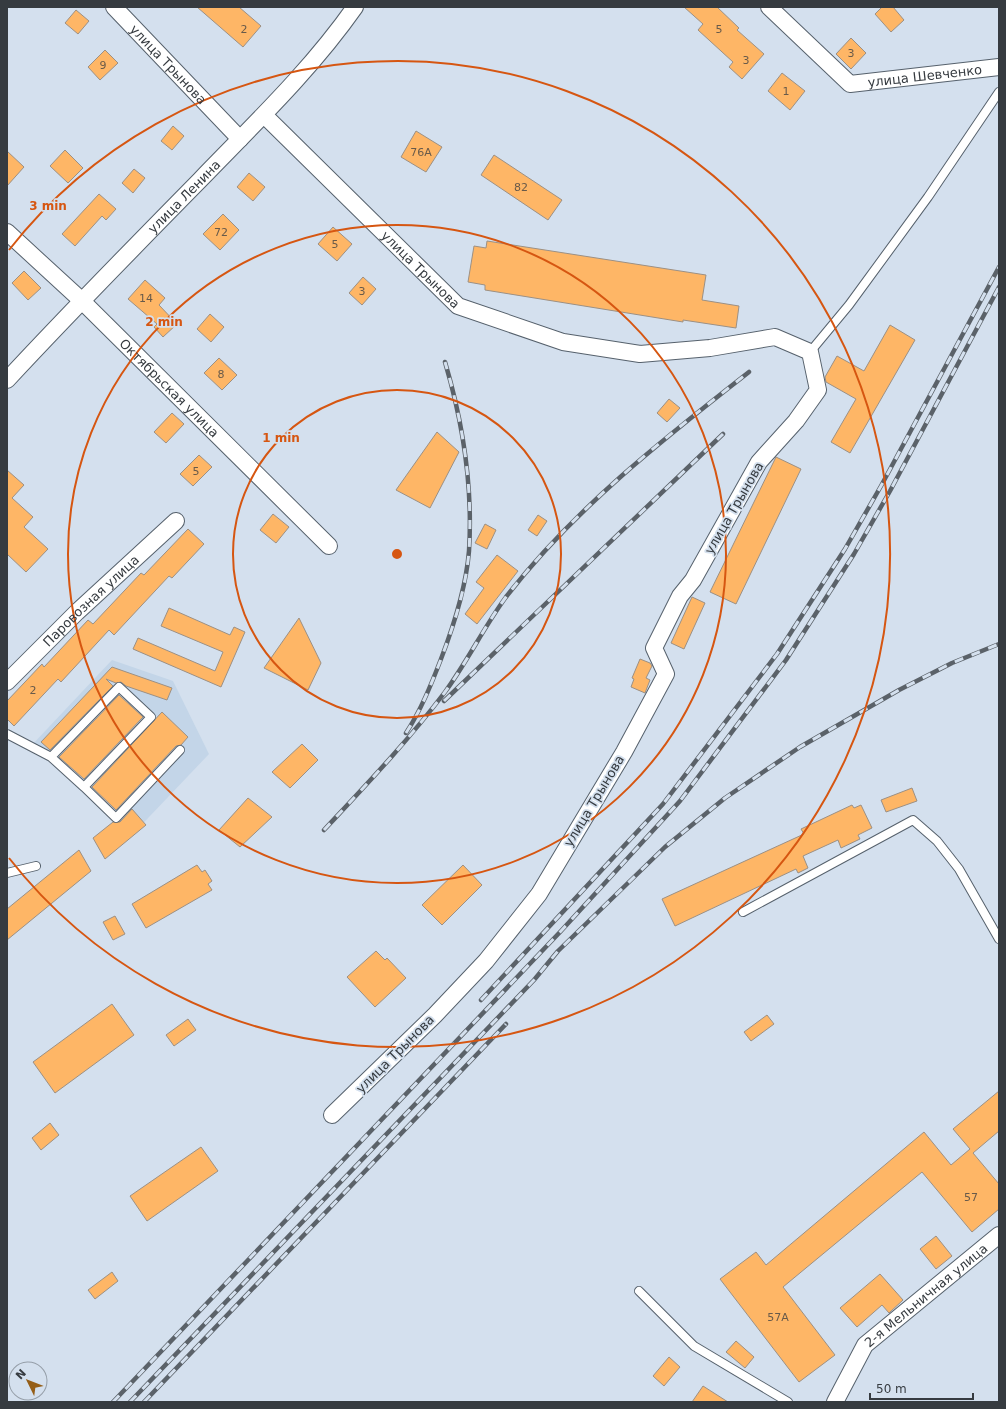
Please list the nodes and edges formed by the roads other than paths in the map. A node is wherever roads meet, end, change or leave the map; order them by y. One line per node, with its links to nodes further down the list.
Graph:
1 (114, 7): 7 (street, улица Трынова)
2 (355, 7): 6 (street, улица Ленина)
3 (769, 7): 4 (street, улица Шевченко)
4 (999, 67)
5 (999, 92): 10 (lane)
6 (264, 115): 7 (street, улица Ленина); 10 (street, улица Трынова)
7 (240, 139): 9 (street, улица Ленина)
8 (7, 232): 9 (street, Октябрьская улица)
9 (81, 300): 11 (street, улица Ленина); 13 (street, Октябрьская улица)
10 (810, 352): 23 (street, улица Трынова)
11 (7, 380)
12 (176, 521): 14 (street, Паровозная улица)
13 (330, 546)
14 (7, 682)
15 (7, 734): 17 (lane)
16 (180, 750): 18 (lane)
17 (51, 757): 18 (lane); 18 (lane)
18 (84, 787)
19 (36, 866): 20 (lane)
20 (7, 873)
21 (743, 912): 22 (lane)
22 (999, 939)
23 (332, 1115)
24 (999, 1235): 27 (street, 2-я Мельничная улица)
25 (639, 1292): 26 (lane)
26 (788, 1402)
27 (835, 1402)

